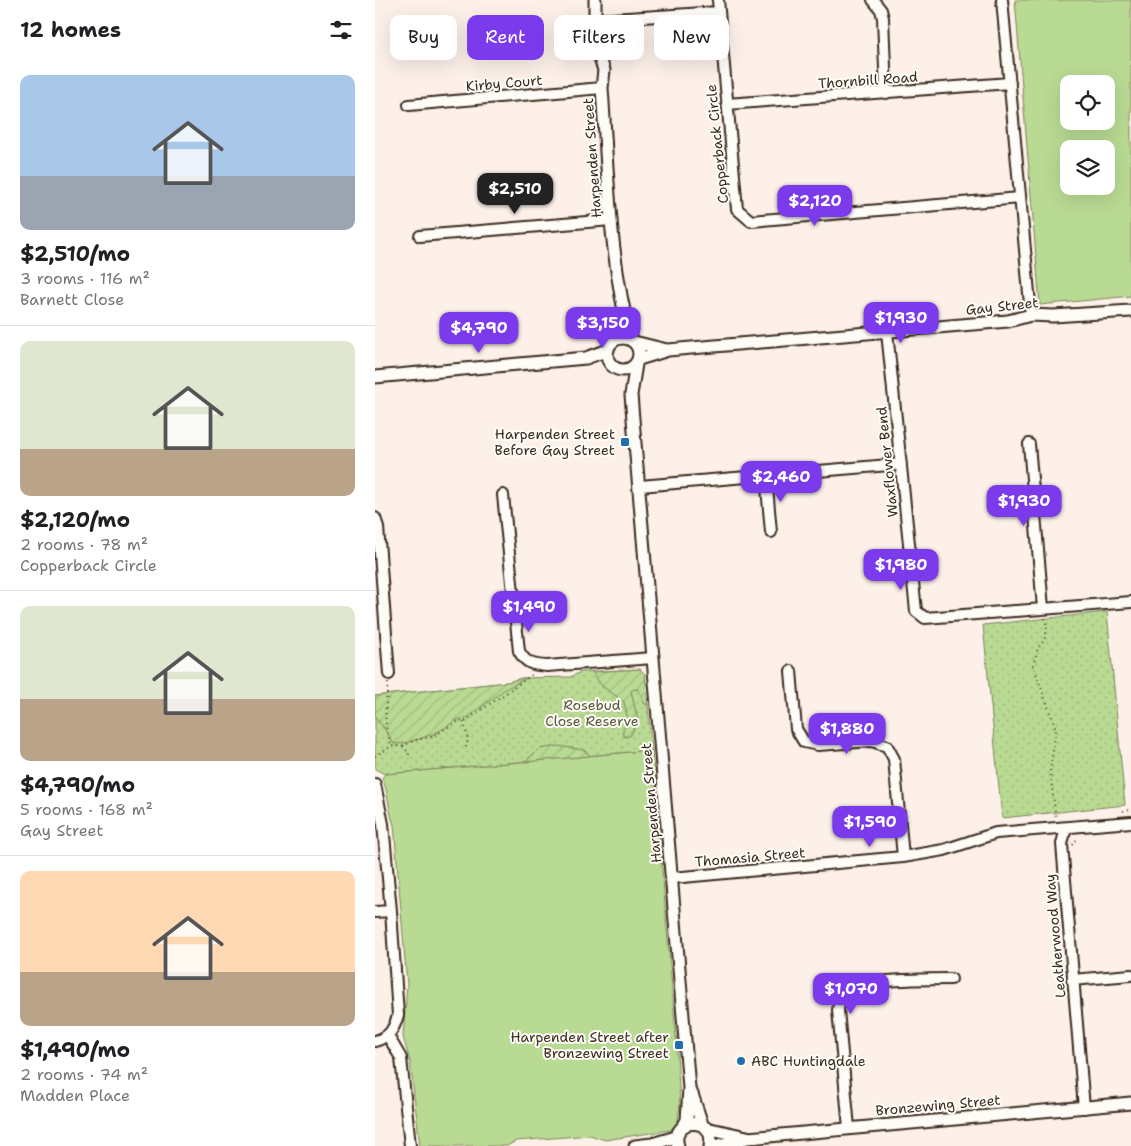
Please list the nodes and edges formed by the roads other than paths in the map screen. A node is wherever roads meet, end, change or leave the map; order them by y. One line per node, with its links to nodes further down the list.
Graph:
1 (595, 0): 6 (street, Harpenden Street)
2 (718, 0): 5 (street, Copperback Circle)
3 (873, 0): 11 (street)
4 (1002, 0): 9 (street)
5 (719, 12): 7 (street); 12 (street, Copperback Circle)
6 (596, 15)
7 (644, 17)
8 (600, 60): 10 (street, Harpenden Street)
9 (1010, 83): 11 (street, Thornbill Road); 14 (street)
10 (602, 88): 13 (street, Kirby Court); 15 (street, Harpenden Street)
11 (886, 93): 12 (street, Thornbill Road)
12 (727, 104): 14 (street, Copperback Circle)
13 (409, 105)
14 (1020, 198): 18 (street)
15 (611, 220): 16 (street); 19 (street, Harpenden Street)
16 (420, 236)
17 (1131, 311): 18 (street, Gay Street)
18 (1031, 314): 20 (street, Gay Street)
19 (623, 316): 21 (street, Harpenden Street); 22 (street, Harpenden Street)
20 (887, 332): 24 (street, Gay Street); 31 (street, Waxflower Bend)
21 (618, 339): 22 (street); 23 (street)
22 (632, 341): 24 (street, Gay Street); 26 (street, Harpenden Street)
23 (608, 350): 25 (street); 27 (street, Harpenden Street)
24 (668, 350): 26 (street, Gay Street)
25 (586, 358): 27 (street); 28 (street)
26 (637, 362): 27 (street); 29 (street, Harpenden Street)
27 (615, 367): 29 (street, Harpenden Street)
28 (375, 377)
29 (631, 395): 33 (street, Harpenden Street)
30 (1029, 444): 38 (street)
31 (901, 464): 32 (street); 38 (street, Waxflower Bend)
32 (766, 476): 33 (street); 36 (street)
33 (640, 486): 39 (street, Harpenden Street)
34 (503, 495): 39 (street)
35 (375, 518): 41 (street)
36 (771, 532)
37 (1131, 602): 38 (street, Waxflower Bend)
38 (1043, 608)
39 (653, 658): 46 (street, Harpenden Street)
40 (791, 671): 45 (street)
41 (389, 674)
42 (375, 784): 47 (street)
43 (1131, 822): 44 (street)
44 (1061, 829): 45 (street, Thomasia Street); 51 (street, Leatherwood Way)
45 (903, 857): 46 (street, Thomasia Street)
46 (672, 878): 54 (street, Harpenden Street)
47 (391, 911): 48 (street); 52 (street)
48 (375, 912)
49 (1131, 975): 51 (street)
50 (951, 979): 59 (street)
51 (1072, 980): 56 (street, Leatherwood Way)
52 (388, 1036): 53 (street); 63 (street)
53 (375, 1041)
54 (689, 1088): 57 (street, Harpenden Street); 58 (street, Harpenden Street)
55 (1131, 1103): 56 (street, Bronzewing Street)
56 (1083, 1108): 59 (street, Bronzewing Street)
57 (684, 1126): 58 (street); 61 (street, Harpenden Street)
58 (704, 1126): 60 (street, Bronzewing Street); 65 (street, Harpenden Street)
59 (849, 1128): 60 (street, Bronzewing Street)
60 (748, 1138): 66 (street, Bronzewing Street)
61 (677, 1141): 62 (street)
62 (656, 1145): 64 (street)
63 (410, 1146)
64 (635, 1146)
65 (710, 1146)
66 (715, 1146)

